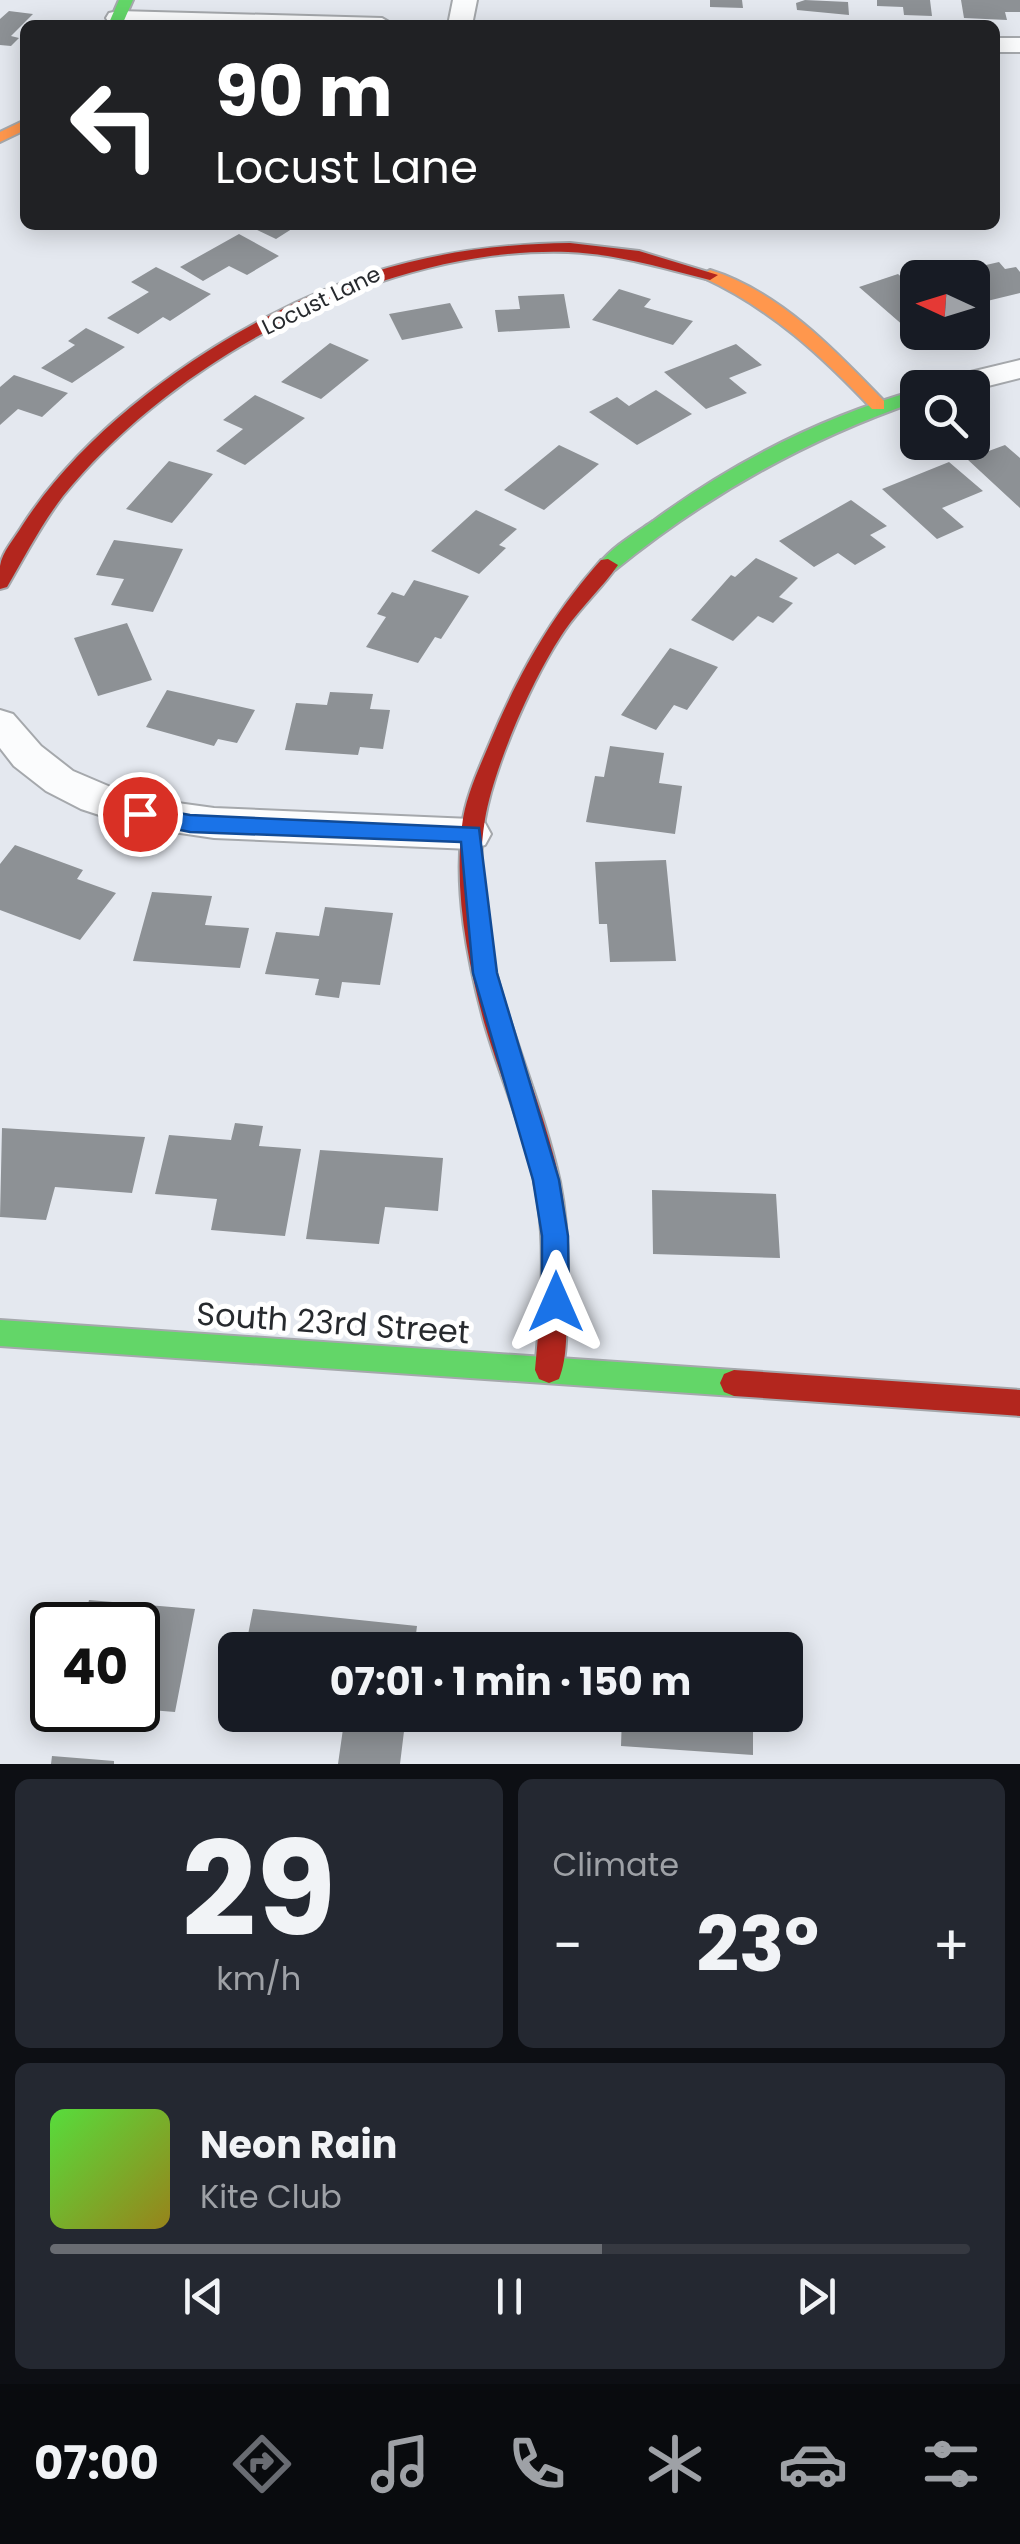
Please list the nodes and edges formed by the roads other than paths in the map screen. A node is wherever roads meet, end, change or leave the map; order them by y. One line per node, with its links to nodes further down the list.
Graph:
1 (119, 14): 2 (street)
2 (262, 20)
3 (1020, 368): 4 (street)
4 (990, 376)
5 (900, 399): 6 (street)
6 (878, 405): 7 (street, Locust Lane); 9 (street)
7 (2, 572)
8 (0, 724): 9 (street)
9 (471, 834): 11 (street)
10 (0, 1333): 11 (street, South 23rd Street)
11 (549, 1370): 12 (street, South 23rd Street)
12 (1020, 1403)

